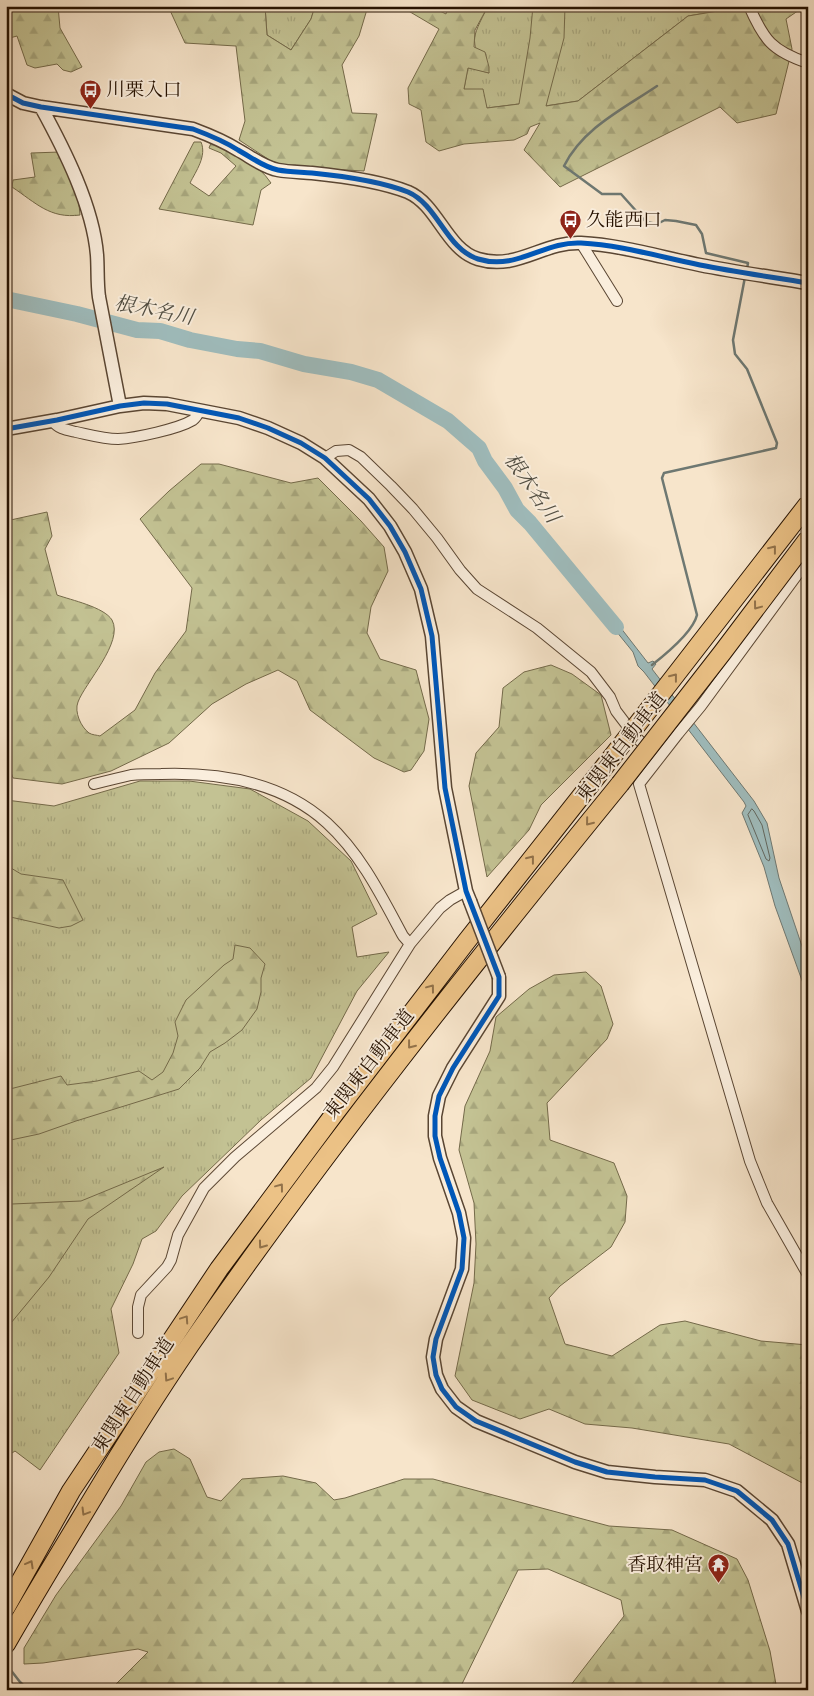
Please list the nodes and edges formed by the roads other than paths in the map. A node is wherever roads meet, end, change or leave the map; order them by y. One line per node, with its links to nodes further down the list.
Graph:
1 (749, 6): 2 (street)
2 (808, 63)
3 (6, 94): 4 (street)
4 (42, 107): 5 (street); 8 (street)
5 (580, 243): 6 (street); 7 (street)
6 (808, 283)
7 (617, 300)
8 (120, 406): 9 (street); 10 (street)
9 (200, 410): 10 (street); 12 (street)
10 (53, 421): 11 (street)
11 (6, 429)
12 (325, 458): 16 (street); 18 (street)
13 (808, 504): 22 (highway, 東関東自動車道, one-way to 13, bridge)
14 (808, 539): 24 (highway, 東関東自動車道, one-way to 24, bridge)
15 (808, 560): 16 (street)
16 (659, 757): 20 (street)
17 (94, 784): 19 (street)
18 (468, 896): 19 (street); 23 (street, bridge)
19 (410, 944): 21 (street)
20 (808, 1275)
21 (138, 1333)
22 (6, 1606)
23 (808, 1611)
24 (6, 1644)

